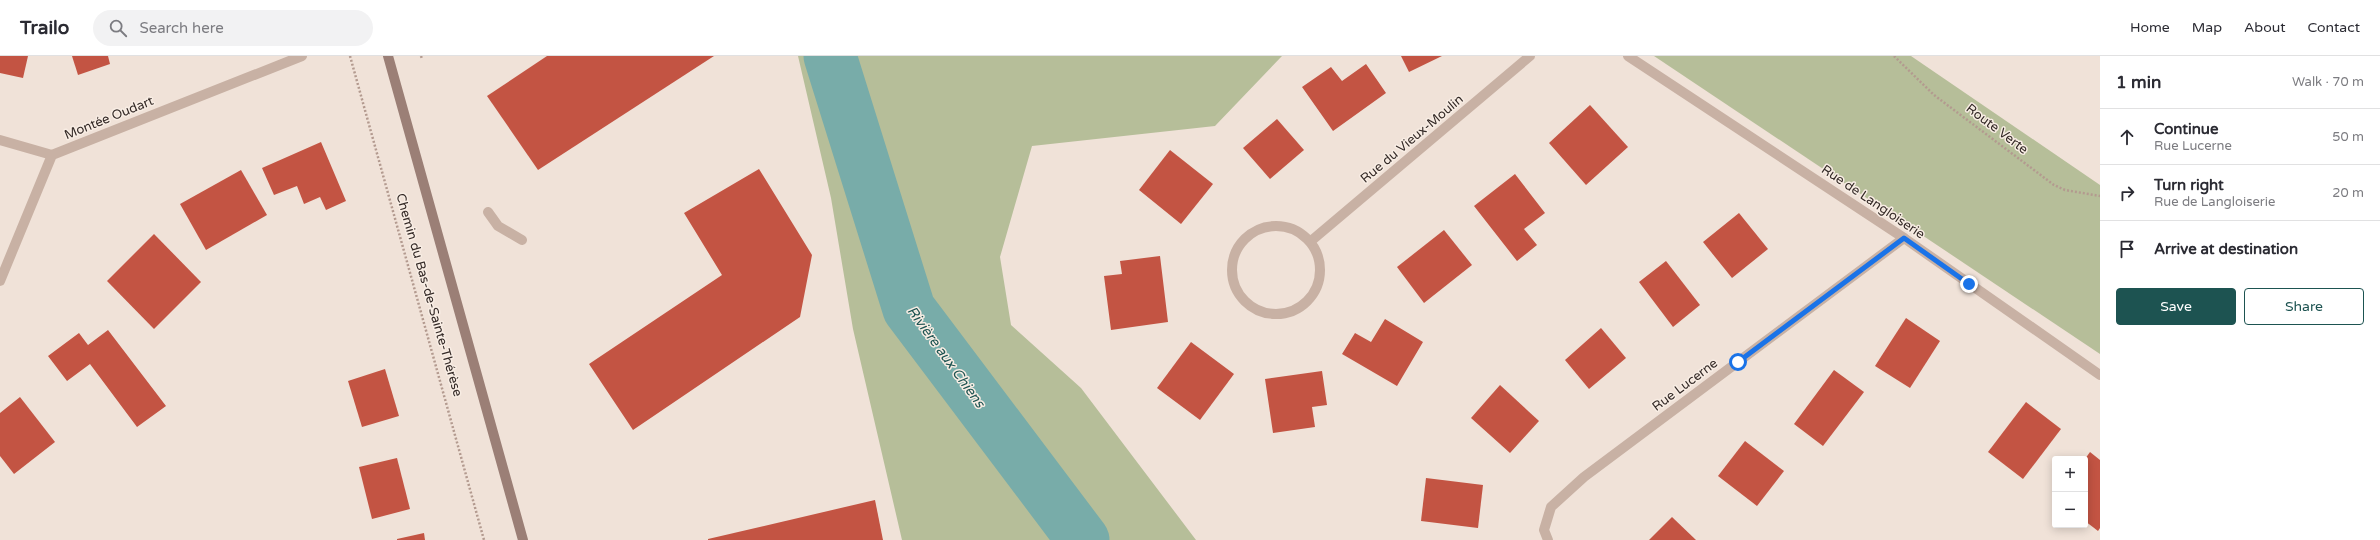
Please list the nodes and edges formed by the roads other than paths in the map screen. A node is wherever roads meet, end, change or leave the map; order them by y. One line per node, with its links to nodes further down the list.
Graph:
1 (302, 56): 6 (street, Montée Oudart)
2 (388, 56): 13 (street, Chemin du Bas-de-Sainte-Thérèse)
3 (1530, 56): 10 (street, Rue du Vieux-Moulin)
4 (1628, 56): 8 (street, Rue de Langloiserie)
5 (0, 140): 6 (street)
6 (52, 155): 11 (street)
7 (488, 212): 9 (street)
8 (1904, 238): 12 (street, Rue de Langloiserie); 14 (street, Rue Lucerne)
9 (522, 240)
10 (1311, 241): 10 (street)
11 (0, 281)
12 (2100, 376)
13 (523, 540)
14 (1548, 540)

